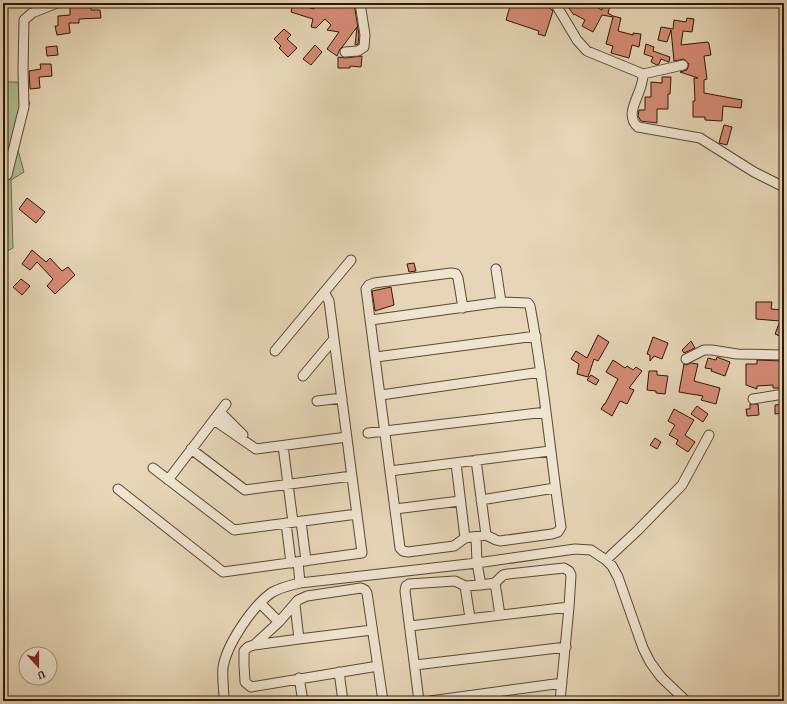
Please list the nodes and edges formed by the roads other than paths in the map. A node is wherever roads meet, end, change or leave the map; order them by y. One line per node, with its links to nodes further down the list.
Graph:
1 (57, 3): 7 (street)
2 (360, 3): 4 (street)
3 (556, 3): 6 (street)
4 (345, 52)
5 (683, 65): 6 (street)
6 (643, 74): 8 (street)
7 (7, 175)
8 (784, 187)
9 (351, 260): 11 (street)
10 (496, 269): 12 (street)
11 (324, 292): 16 (street); 17 (street)
12 (501, 302): 13 (street); 15 (street)
13 (463, 308): 14 (street); 14 (street)
14 (371, 320): 19 (street)
15 (536, 336): 19 (street); 21 (street)
16 (334, 339): 22 (street); 25 (street)
17 (275, 350)
18 (784, 355): 20 (street)
19 (376, 357): 24 (street)
20 (686, 359)
21 (541, 372): 24 (street); 28 (street)
22 (303, 376)
23 (784, 394): 26 (street)
24 (380, 395): 30 (street)
25 (342, 398): 27 (street); 33 (street)
26 (753, 398)
27 (317, 401)
28 (546, 412): 30 (street); 37 (street)
29 (214, 420): 35 (street); 36 (street); 36 (street)
30 (385, 431): 31 (street); 41 (street)
31 (368, 433)
32 (709, 435): 55 (street)
33 (347, 437): 34 (street); 42 (street)
34 (283, 446): 36 (street); 44 (street)
35 (191, 449): 43 (street); 44 (street)
36 (256, 449)
37 (550, 451): 38 (street); 46 (street)
38 (476, 460): 39 (street); 47 (street)
39 (456, 463): 41 (street); 48 (street)
40 (153, 468): 43 (street)
41 (390, 471): 49 (street)
42 (352, 476): 44 (street); 50 (street)
43 (168, 480): 51 (street)
44 (288, 484): 51 (street)
45 (118, 488): 56 (street)
46 (555, 488): 47 (street); 52 (street)
47 (481, 500): 52 (street)
48 (460, 501): 49 (street); 54 (street)
49 (395, 509): 54 (street)
50 (357, 514): 51 (street); 56 (street)
51 (293, 522): 56 (street); 56 (street)
52 (486, 536): 53 (street)
53 (476, 537): 54 (street); 57 (street)
54 (465, 538)
55 (606, 560): 57 (street); 85 (street)
56 (298, 562): 58 (street)
57 (477, 563): 58 (street); 60 (street)
58 (300, 583): 62 (street)
59 (495, 583): 60 (street); 64 (street); 65 (street)
60 (482, 585): 61 (street)
61 (465, 586): 66 (street); 68 (street)
62 (261, 604): 67 (street); 78 (street)
63 (295, 606): 67 (street); 69 (street); 70 (street)
64 (569, 607): 65 (street); 72 (street)
65 (500, 615): 66 (street)
66 (470, 618): 68 (street)
67 (279, 622): 71 (street)
68 (410, 626): 74 (street)
69 (372, 630): 70 (street); 73 (street)
70 (299, 639): 71 (street)
71 (254, 645): 76 (street)
72 (566, 647): 74 (street); 77 (street)
73 (378, 666): 75 (street); 81 (street)
74 (415, 666): 82 (street)
75 (339, 672): 76 (street); 80 (street)
76 (299, 678): 79 (street)
77 (562, 683): 83 (street); 84 (street)
78 (224, 701)
79 (303, 701)
80 (343, 701)
81 (382, 701)
82 (420, 701)
83 (430, 701)
84 (560, 701)
85 (686, 701)

